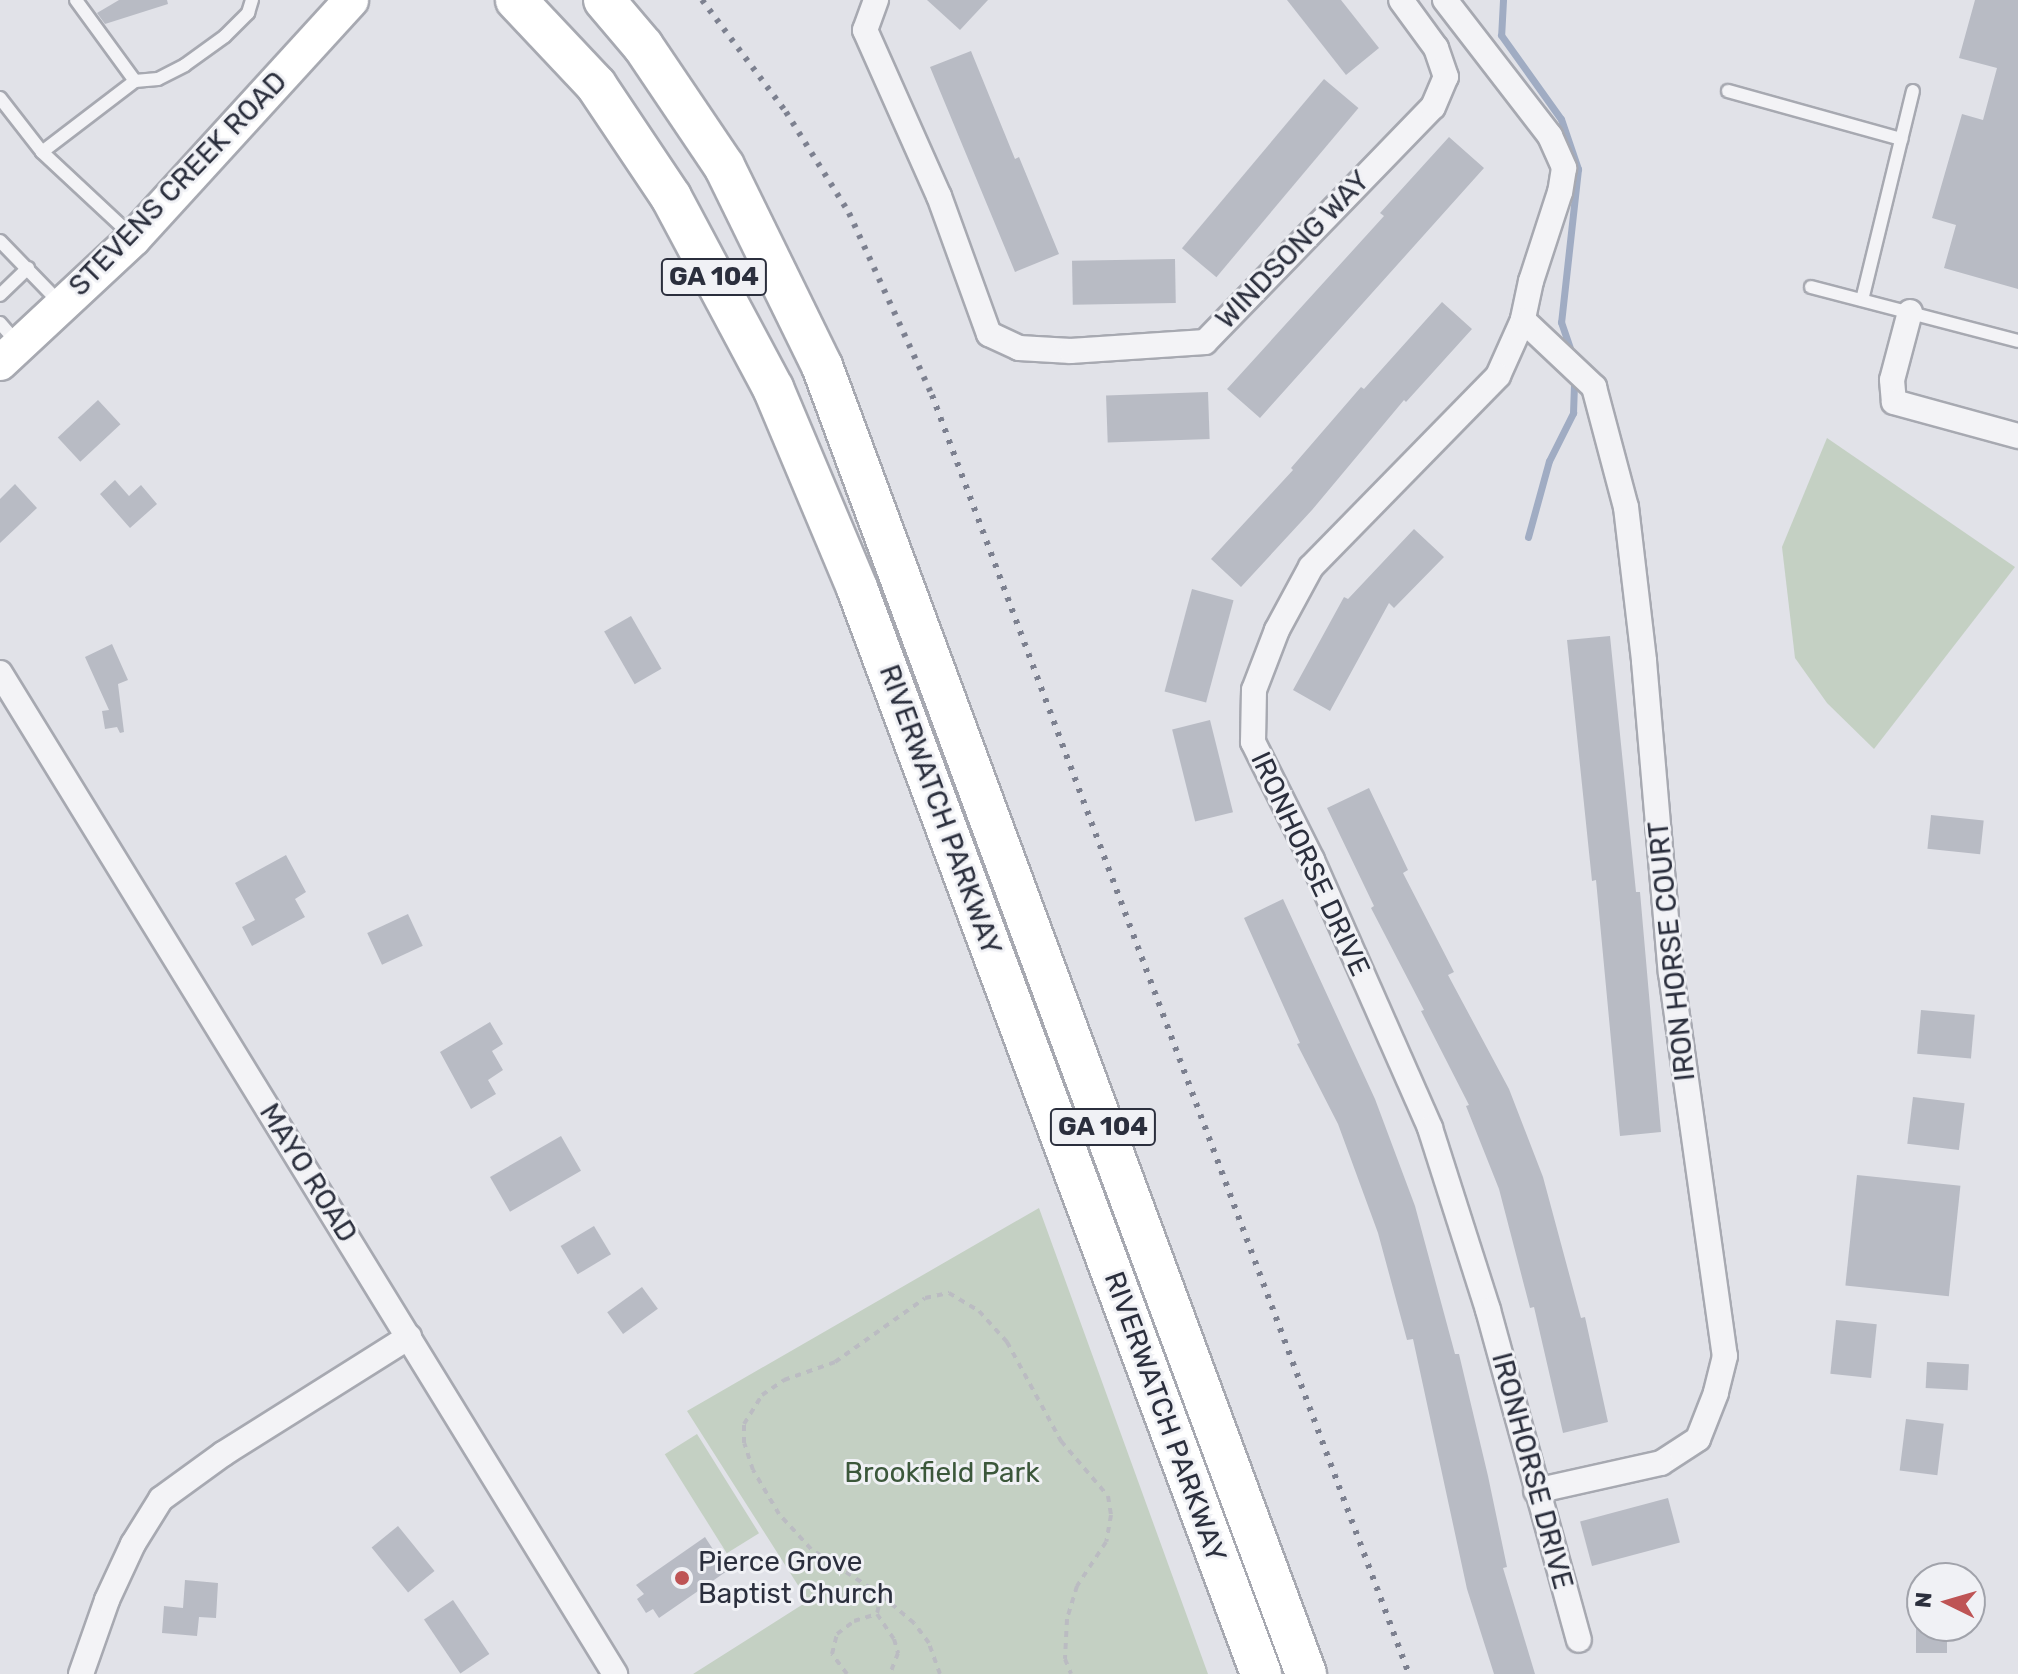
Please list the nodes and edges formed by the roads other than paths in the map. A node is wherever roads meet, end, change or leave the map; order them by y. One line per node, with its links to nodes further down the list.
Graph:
1 (76, 0): 9 (lane)
2 (252, 0): 9 (lane)
3 (351, 0): 15 (street, STEVENS CREEK ROAD)
4 (516, 0): 33 (main road, RIVERWATCH PARKWAY / GA 104)
5 (604, 0): 34 (main road, RIVERWATCH PARKWAY / GA 104)
6 (876, 0): 7 (street, WINDSONG WAY)
7 (1401, 0)
8 (1445, 0): 23 (street, IRONHORSE DRIVE)
9 (135, 81): 14 (lane)
10 (1728, 91): 13 (lane)
11 (1913, 91): 13 (lane)
12 (0, 98): 14 (lane)
13 (1901, 139): 20 (lane)
14 (42, 152): 15 (lane)
15 (134, 238): 21 (street, STEVENS CREEK ROAD)
16 (0, 241): 17 (lane)
17 (28, 268): 19 (lane); 21 (lane)
18 (1811, 287): 20 (lane)
19 (0, 295)
20 (1862, 300): 22 (lane)
21 (62, 305): 25 (street, STEVENS CREEK ROAD)
22 (1910, 312): 24 (lane); 26 (street)
23 (1523, 320): 29 (street, IRONHORSE DRIVE); 29 (street, IRON HORSE COURT)
24 (2018, 341)
25 (6, 344)
26 (2018, 436)
27 (0, 673): 28 (street, MAYO ROAD)
28 (409, 1337): 31 (street); 32 (street, MAYO ROAD)
29 (1536, 1491): 30 (street, IRONHORSE DRIVE)
30 (1579, 1640)
31 (81, 1674)
32 (615, 1674)
33 (1261, 1674)
34 (1306, 1674)

